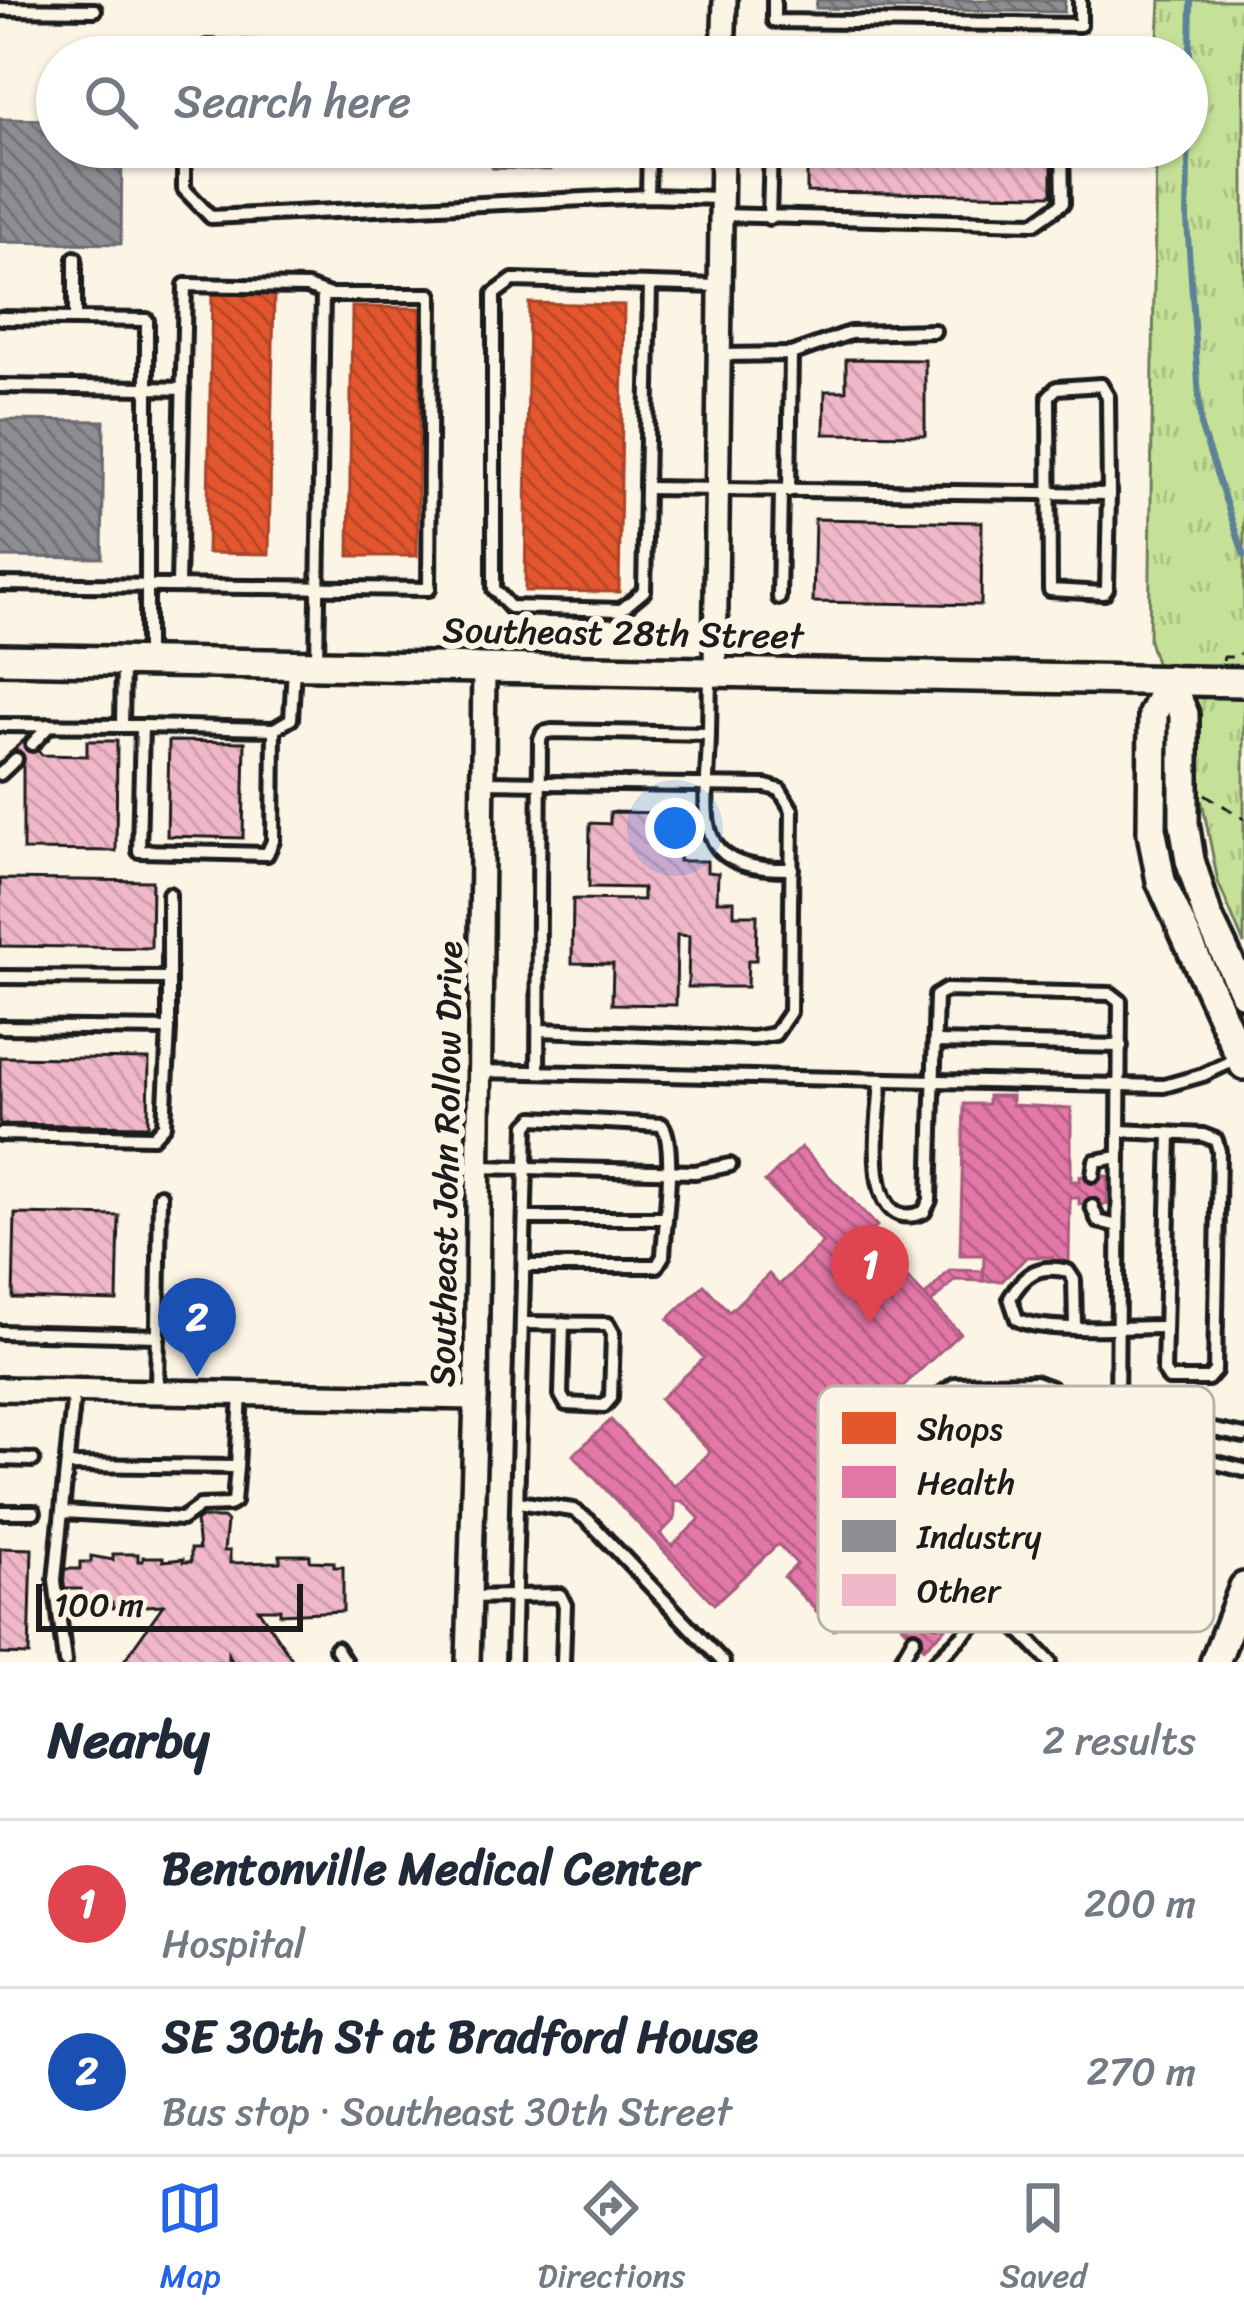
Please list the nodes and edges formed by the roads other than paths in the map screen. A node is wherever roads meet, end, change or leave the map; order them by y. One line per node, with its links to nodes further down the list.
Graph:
1 (725, 0): 6 (street)
2 (774, 0): 3 (lane)
3 (1080, 0)
4 (0, 9): 5 (lane)
5 (95, 10)
6 (724, 36)
7 (184, 168): 12 (lane)
8 (649, 168): 12 (lane)
9 (722, 168): 13 (street)
10 (770, 168): 14 (lane)
11 (1062, 168): 14 (lane)
12 (648, 196): 13 (lane)
13 (721, 207): 14 (lane); 17 (street)
14 (769, 218)
15 (75, 258): 20 (lane)
16 (650, 284): 17 (lane); 27 (lane); 27 (lane)
17 (719, 286): 22 (street)
18 (322, 292): 26 (lane); 35 (lane); 35 (lane)
19 (0, 318): 20 (lane)
20 (75, 318): 25 (lane)
21 (934, 331): 23 (lane)
22 (718, 355): 23 (lane); 28 (street)
23 (791, 355): 29 (lane)
24 (0, 386): 25 (lane)
25 (147, 388): 26 (lane); 33 (lane)
26 (183, 389): 34 (lane)
27 (646, 488): 28 (lane)
28 (716, 489): 29 (lane); 41 (street)
29 (785, 491): 30 (lane); 36 (lane)
30 (1050, 494): 31 (lane); 31 (lane); 31 (lane)
31 (1109, 494)
32 (0, 584): 33 (lane)
33 (146, 585): 34 (lane); 38 (lane)
34 (178, 585): 35 (lane)
35 (317, 587): 39 (lane)
36 (779, 598)
37 (0, 659): 38 (main road, Southeast 28th Street)
38 (135, 661): 39 (main road, Southeast 28th Street); 46 (lane)
39 (305, 664): 40 (main road, Southeast 28th Street); 48 (lane)
40 (484, 668): 41 (main road, Southeast 28th Street); 53 (street, Southeast John Rollow Drive)
41 (712, 670): 43 (main road, Southeast 28th Street); 49 (lane)
42 (1233, 674): 43 (main road, Southeast 28th Street)
43 (1169, 680): 60 (main road); 66 (main road)
44 (0, 725): 45 (lane)
45 (50, 725): 46 (lane); 50 (lane)
46 (122, 726): 47 (lane)
47 (142, 726): 48 (lane); 48 (lane)
48 (274, 729)
49 (709, 734): 54 (lane); 55 (lane)
50 (32, 744)
51 (16, 759): 52 (lane)
52 (0, 774)
53 (483, 782): 54 (lane); 67 (street, Southeast John Rollow Drive)
54 (540, 784): 55 (lane); 63 (lane)
55 (708, 785): 56 (lane); 56 (lane)
56 (791, 869): 63 (lane)
57 (169, 894): 59 (lane)
58 (0, 977): 59 (lane)
59 (169, 978): 62 (lane)
60 (1244, 993)
61 (0, 1027): 62 (lane)
62 (169, 1029): 74 (lane)
63 (539, 1030): 68 (lane)
64 (935, 1042): 65 (lane); 65 (lane); 70 (lane)
65 (1121, 1046): 71 (lane)
66 (1243, 1059): 71 (lane)
67 (480, 1071): 68 (lane); 77 (street, Southeast John Rollow Drive)
68 (538, 1072): 69 (lane)
69 (881, 1080): 70 (lane); 70 (lane)
70 (934, 1080): 71 (lane)
71 (1122, 1086): 72 (lane)
72 (1120, 1131): 73 (lane); 75 (lane)
73 (1170, 1134): 90 (lane); 90 (lane)
74 (0, 1135)
75 (1119, 1157): 80 (lane); 85 (lane)
76 (730, 1165): 79 (lane)
77 (478, 1167): 78 (lane); 103 (street, Southeast John Rollow Drive)
78 (527, 1168): 79 (lane); 79 (lane); 83 (lane)
79 (668, 1171): 84 (lane)
80 (1093, 1174)
81 (160, 1196): 93 (lane)
82 (1093, 1206): 85 (lane)
83 (525, 1218): 84 (lane); 86 (lane)
84 (665, 1218): 86 (lane)
85 (1118, 1226): 91 (lane)
86 (524, 1266): 87 (lane)
87 (523, 1323): 88 (lane); 112 (lane)
88 (563, 1323): 88 (lane)
89 (1075, 1326): 89 (lane); 91 (lane)
90 (1163, 1327): 91 (lane)
91 (1116, 1328): 98 (lane)
92 (0, 1332): 93 (lane)
93 (159, 1336): 101 (lane)
94 (987, 1383): 95 (lane); 96 (lane); 97 (lane)
95 (951, 1386)
96 (987, 1386)
97 (1046, 1386)
98 (1117, 1386)
99 (0, 1389): 100 (street)
100 (74, 1390): 101 (street); 109 (lane)
101 (157, 1392): 102 (street)
102 (241, 1394): 103 (street); 110 (lane)
103 (476, 1398): 118 (street, Southeast John Rollow Drive)
104 (1214, 1430): 105 (lane)
105 (1244, 1436)
106 (0, 1459): 107 (lane)
107 (33, 1460)
108 (1214, 1462): 111 (lane)
109 (69, 1465): 110 (lane); 115 (lane)
110 (237, 1467): 115 (lane)
111 (1244, 1470)
112 (518, 1502): 117 (lane); 128 (lane)
113 (0, 1512): 114 (lane)
114 (34, 1512)
115 (63, 1512): 123 (lane)
116 (1244, 1587): 132 (main road)
117 (516, 1596): 118 (lane); 126 (lane); 127 (lane)
118 (470, 1597): 125 (street, Southeast John Rollow Drive)
119 (966, 1632): 130 (lane)
120 (1021, 1632): 131 (lane)
121 (914, 1638): 129 (lane)
122 (336, 1648): 124 (lane)
123 (64, 1662)
124 (345, 1662)
125 (468, 1662)
126 (513, 1662)
127 (563, 1662)
128 (723, 1662)
129 (901, 1662)
130 (935, 1662)
131 (1050, 1662)
132 (1215, 1662)

